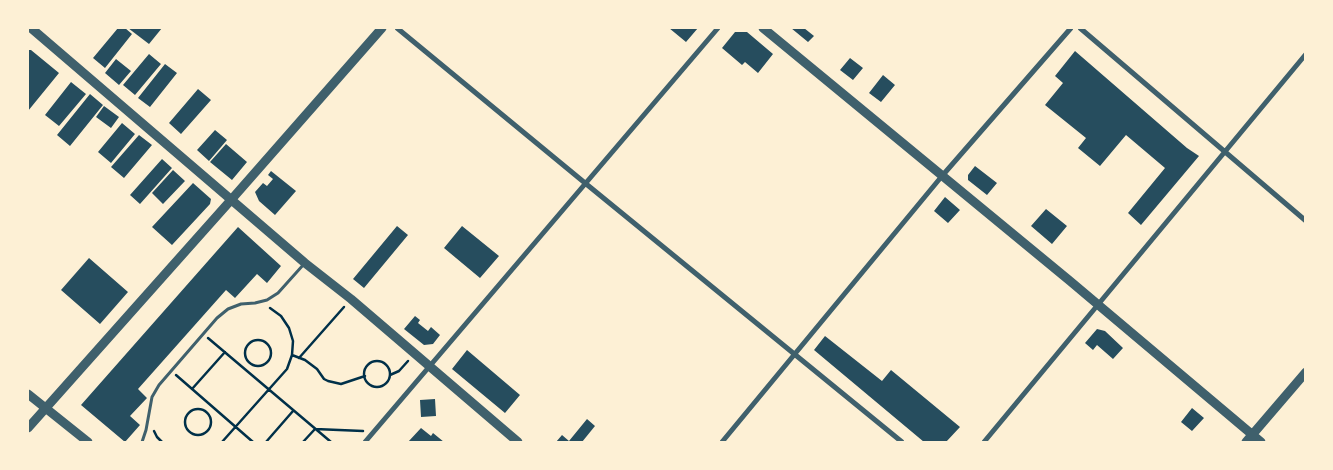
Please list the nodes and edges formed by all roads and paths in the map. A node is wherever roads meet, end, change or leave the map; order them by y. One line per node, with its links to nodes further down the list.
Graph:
1 (31, 28): 12 (street)
2 (382, 28): 12 (street)
3 (397, 28): 11 (street)
4 (718, 28): 11 (street)
5 (763, 28): 10 (street)
6 (1071, 28): 10 (street)
7 (1080, 28): 9 (street)
8 (1306, 54): 9 (street)
9 (1225, 152): 13 (street); 17 (street)
10 (942, 176): 17 (street); 20 (street)
11 (584, 183): 20 (street); 24 (street)
12 (232, 200): 14 (street); 33 (street)
13 (1306, 222)
14 (305, 263): 15 (street); 16 (lane)
15 (351, 300): 22 (path); 24 (street)
16 (255, 303): 18 (lane); 21 (path)
17 (1098, 305): 40 (street); 52 (street)
18 (203, 334): 19 (path); 26 (lane)
19 (225, 352): 25 (path); 29 (path)
20 (794, 354): 50 (street); 51 (street)
21 (292, 355): 22 (path); 30 (path)
22 (299, 358): 28 (path)
23 (249, 363): 23 (path); 25 (path)
24 (430, 366): 39 (street); 49 (street)
25 (244, 369): 30 (path)
26 (171, 371): 29 (path); 42 (lane)
27 (1306, 372): 40 (street)
28 (365, 376): 28 (path)
29 (192, 389): 32 (path)
30 (269, 390): 34 (path); 36 (path)
31 (28, 394): 33 (street)
32 (212, 406): 35 (path); 36 (path)
33 (45, 408): 37 (street); 41 (street)
34 (293, 411): 38 (path); 45 (path)
35 (207, 412): 35 (path)
36 (236, 427): 43 (path); 44 (path)
37 (28, 428)
38 (315, 429): 39 (path); 46 (path); 47 (path)
39 (374, 432): 48 (street)
40 (1249, 439): 53 (street)
41 (88, 442)
42 (142, 442)
43 (222, 442)
44 (253, 442)
45 (266, 442)
46 (303, 442)
47 (331, 442)
48 (366, 442)
49 (518, 442)
50 (722, 442)
51 (902, 442)
52 (984, 442)
53 (1261, 442)

